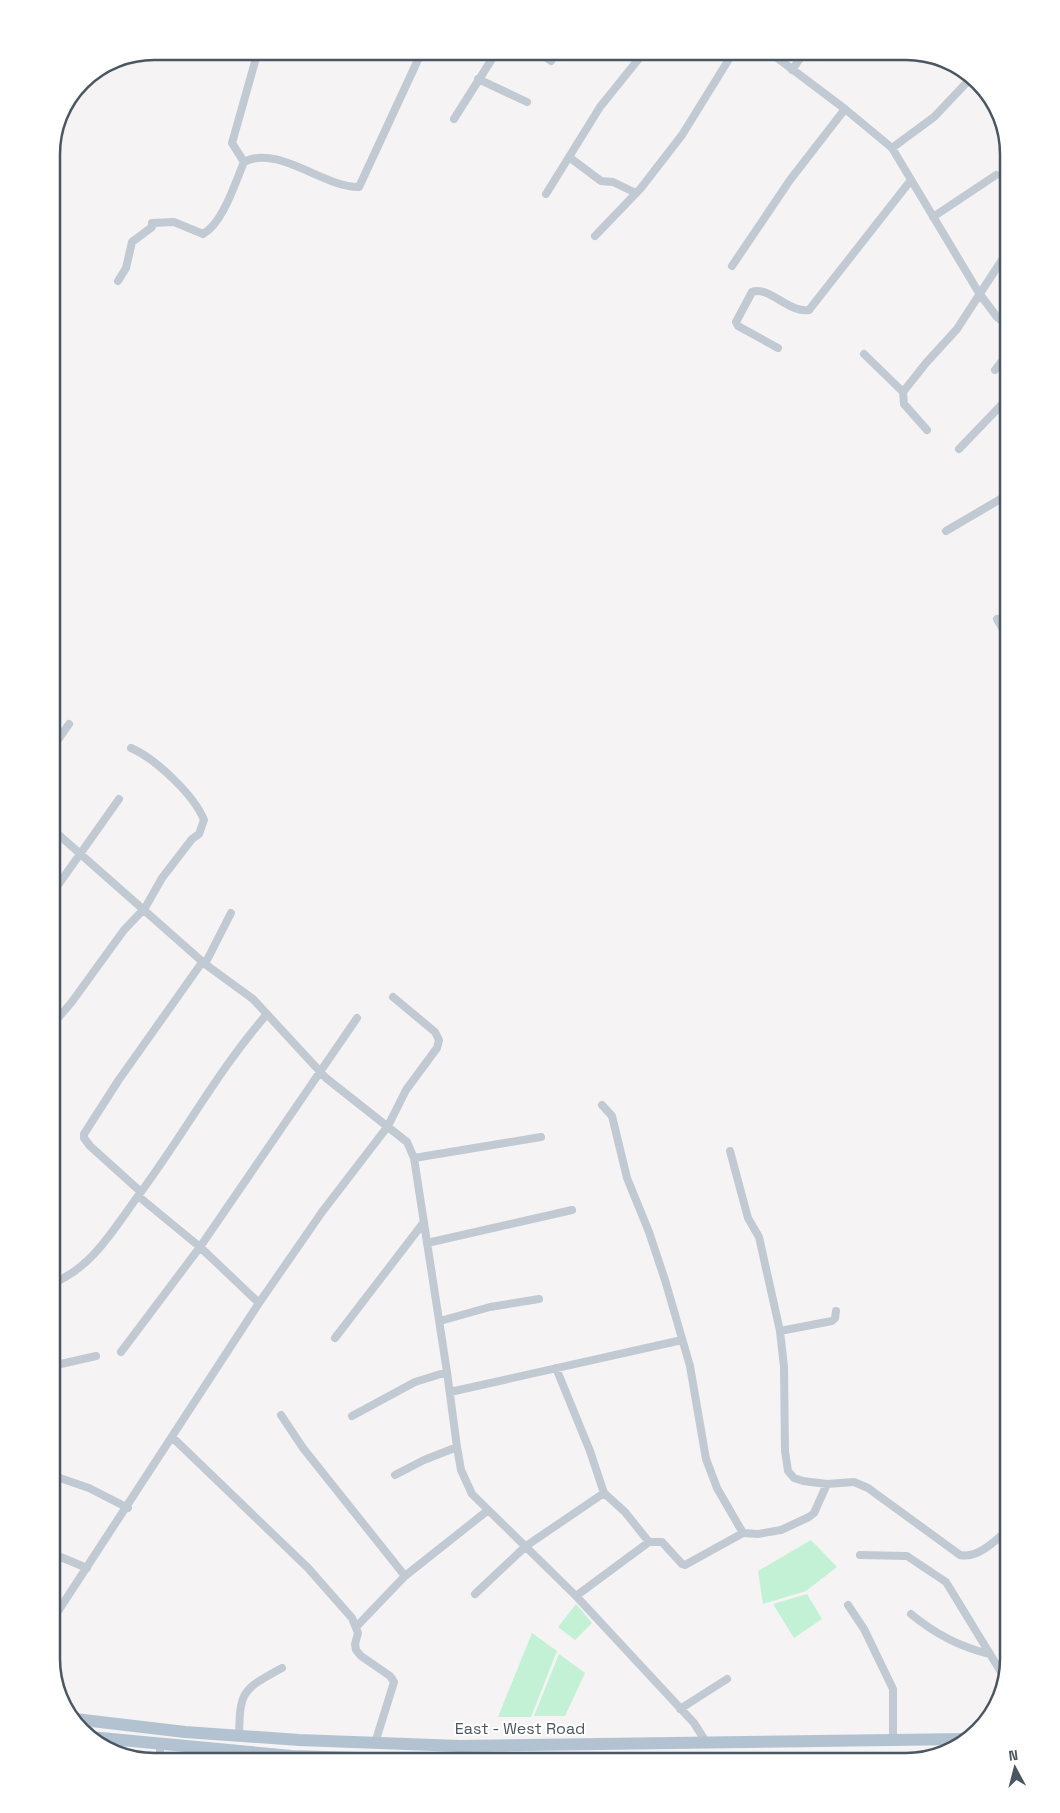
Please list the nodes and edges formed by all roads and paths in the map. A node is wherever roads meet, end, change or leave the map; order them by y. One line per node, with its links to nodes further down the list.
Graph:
1 (255, 60): 16 (street)
2 (418, 60): 16 (street)
3 (491, 60): 9 (street)
4 (638, 60): 15 (street)
5 (728, 60): 19 (street)
6 (779, 60): 8 (street)
7 (800, 60): 8 (street)
8 (792, 70): 12 (street)
9 (478, 79): 11 (street); 13 (street)
10 (967, 83): 14 (street)
11 (527, 102)
12 (845, 109): 14 (street); 24 (street)
13 (454, 119)
14 (892, 148): 18 (street)
15 (569, 157): 19 (street); 20 (street)
16 (244, 162): 25 (street)
17 (996, 175): 21 (street)
18 (911, 180): 21 (street); 28 (street)
19 (636, 193): 22 (street)
20 (546, 194)
21 (933, 217): 26 (street)
22 (595, 236)
23 (1000, 262): 26 (street)
24 (732, 266)
25 (118, 281)
26 (979, 293): 27 (street); 32 (street)
27 (1000, 320)
28 (778, 348)
29 (864, 354): 32 (street)
30 (1000, 364): 31 (street)
31 (995, 370)
32 (903, 392): 34 (street)
33 (999, 409): 35 (street)
34 (927, 430)
35 (960, 449)
36 (1000, 499): 37 (street)
37 (946, 531)
38 (997, 619): 39 (street)
39 (1000, 624)
40 (70, 724): 41 (street)
41 (60, 738)
42 (132, 748): 47 (street)
43 (119, 799): 45 (street)
44 (60, 836): 45 (street)
45 (79, 854): 46 (street); 47 (street)
46 (60, 882)
47 (145, 908): 49 (street); 52 (street)
48 (232, 913): 49 (street)
49 (204, 962): 51 (street); 60 (street)
50 (393, 997): 56 (street)
51 (267, 1014): 54 (street); 60 (street)
52 (60, 1016)
53 (357, 1018): 54 (street)
54 (320, 1071): 56 (street); 64 (street)
55 (602, 1105): 72 (street)
56 (388, 1126): 59 (street); 67 (street)
57 (541, 1137): 59 (street)
58 (730, 1151): 70 (street)
59 (414, 1158): 62 (street)
60 (140, 1194): 64 (street); 65 (street)
61 (572, 1210): 63 (street)
62 (424, 1222): 63 (street); 71 (street)
63 (427, 1243): 69 (street)
64 (200, 1247): 67 (street); 73 (street)
65 (60, 1281)
66 (539, 1299): 69 (street)
67 (260, 1303): 81 (street)
68 (836, 1311): 70 (street)
69 (440, 1321): 77 (street)
70 (780, 1331): 85 (street)
71 (335, 1338)
72 (682, 1340): 76 (street); 89 (street)
73 (121, 1352)
74 (96, 1356): 75 (street)
75 (60, 1365)
76 (556, 1368): 78 (street); 86 (street)
77 (447, 1372): 78 (street); 80 (street)
78 (450, 1392): 82 (street)
79 (281, 1415): 96 (street)
80 (352, 1416)
81 (172, 1436): 87 (street); 102 (street)
82 (456, 1447): 83 (street); 88 (street)
83 (395, 1475)
84 (60, 1478): 87 (street)
85 (827, 1484): 89 (street); 90 (street)
86 (604, 1493): 91 (street); 92 (street)
87 (128, 1508): 95 (street)
88 (488, 1511): 92 (street); 96 (street)
89 (743, 1533): 91 (street)
90 (1000, 1536)
91 (649, 1542): 98 (street)
92 (526, 1546): 97 (street); 98 (street)
93 (860, 1555): 103 (street)
94 (60, 1557): 95 (street)
95 (87, 1568): 100 (street)
96 (405, 1576): 102 (street)
97 (475, 1594)
98 (576, 1596): 107 (street)
99 (848, 1605): 111 (street)
100 (60, 1608)
101 (911, 1614): 103 (street)
102 (356, 1626): 114 (street)
103 (990, 1654): 105 (street)
104 (282, 1668): 109 (street)
105 (999, 1668)
106 (727, 1679): 107 (street)
107 (680, 1709): 113 (street)
108 (82, 1720): 109 (main road, East - West Road)
109 (240, 1736): 114 (main road, East - West Road)
110 (103, 1737): 115 (main road, East - West Road)
111 (893, 1739): 112 (main road, East - West Road); 113 (main road, East - West Road)
112 (955, 1739)
113 (706, 1742): 114 (main road, East - West Road)
114 (376, 1743)
115 (160, 1744): 116 (street); 117 (main road, East - West Road)
116 (160, 1753)
117 (215, 1753)

